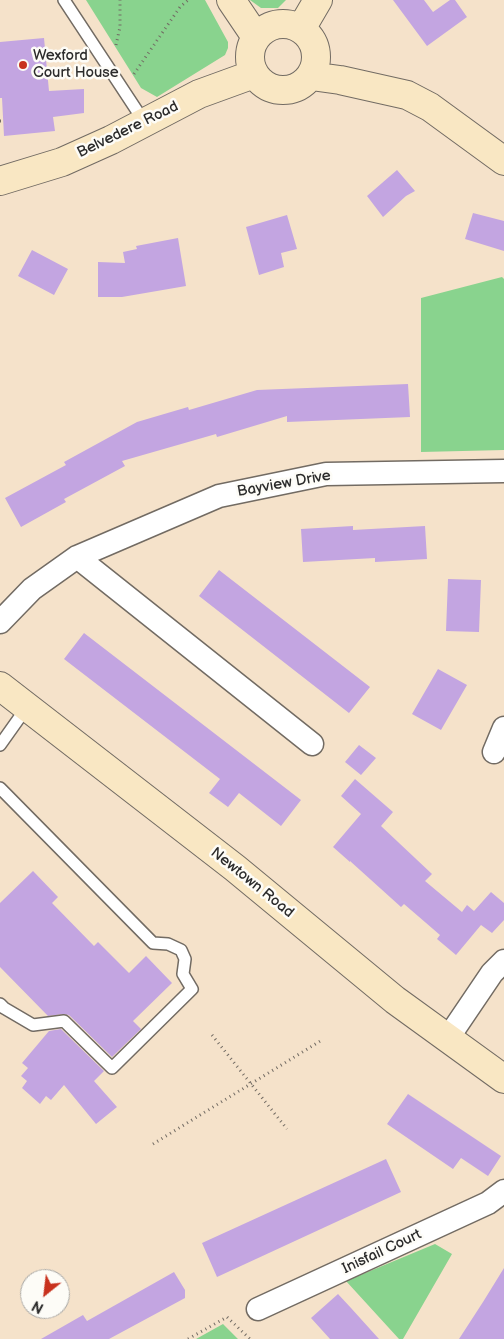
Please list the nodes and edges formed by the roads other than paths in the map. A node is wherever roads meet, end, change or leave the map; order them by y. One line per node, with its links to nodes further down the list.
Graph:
1 (64, 0): 8 (lane)
2 (231, 0): 5 (street)
3 (318, 0): 4 (street)
4 (300, 29): 5 (street); 7 (street)
5 (256, 37): 6 (street)
6 (254, 74): 7 (street); 8 (street, Belvedere Road)
7 (310, 76): 9 (street)
8 (145, 123): 10 (street, Belvedere Road)
9 (504, 162)
10 (0, 182)
11 (504, 471): 12 (street, Bayview Drive)
12 (77, 557): 13 (street, Bayview Drive); 17 (street)
13 (0, 622)
14 (0, 686): 15 (street, Newtown Road)
15 (27, 706): 18 (lane); 23 (street, Newtown Road)
16 (504, 728): 19 (street)
17 (312, 744)
18 (0, 745)
19 (494, 752)
20 (0, 788): 22 (lane)
21 (504, 961): 23 (street)
22 (0, 1004)
23 (448, 1038): 24 (street, Newtown Road)
24 (504, 1079)
25 (504, 1191): 26 (street, Inisfail Court)
26 (258, 1309)

